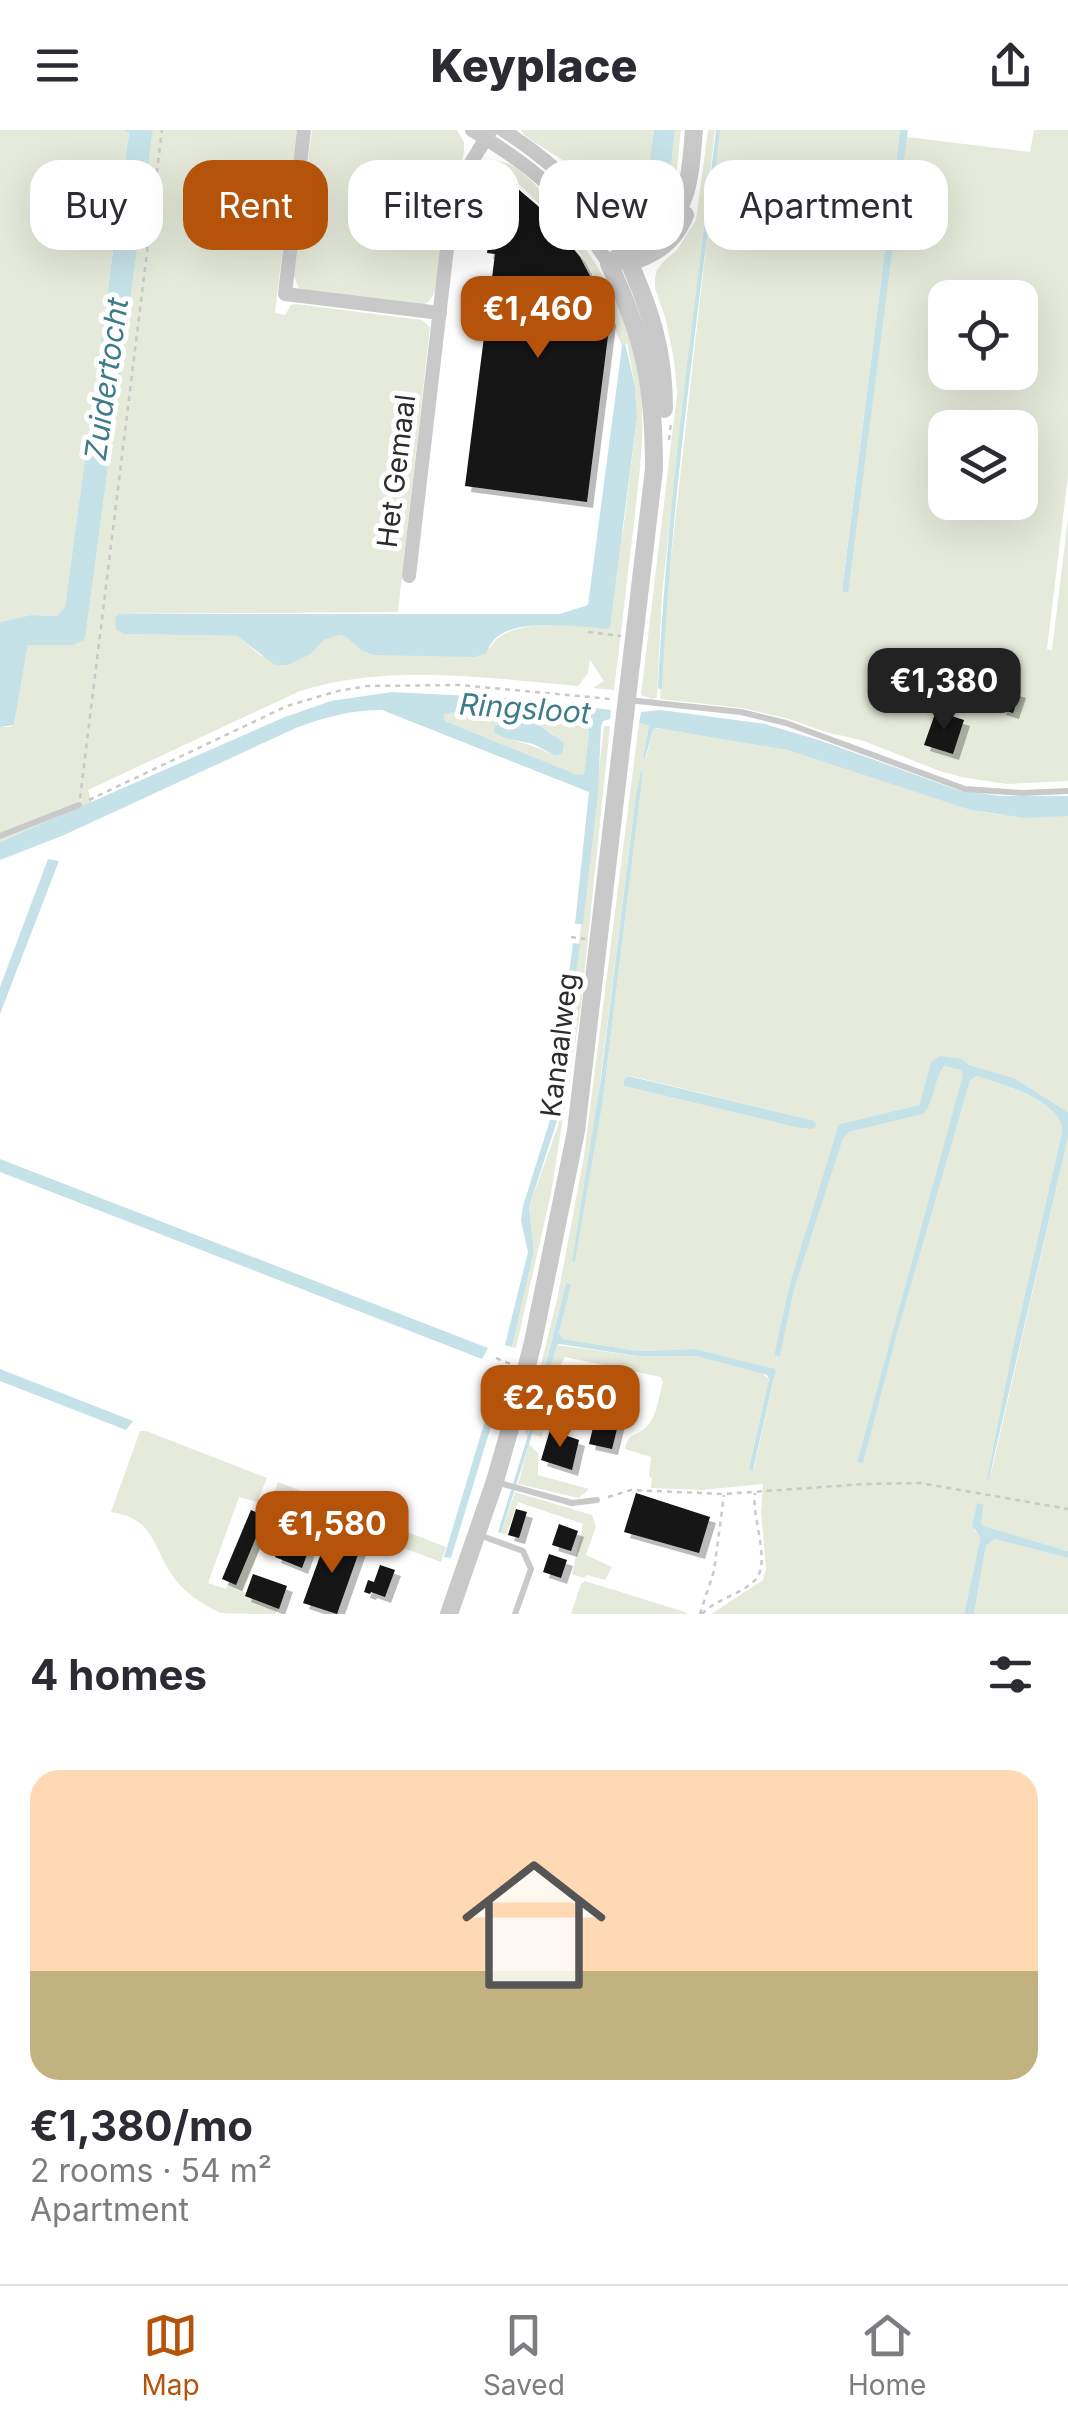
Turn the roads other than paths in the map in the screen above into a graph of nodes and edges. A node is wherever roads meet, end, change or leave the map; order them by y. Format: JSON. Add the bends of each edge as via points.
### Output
{"nodes":[{"id":1,"x":304,"y":130,"type":"edge"},
{"id":2,"x":503,"y":130,"type":"edge"},
{"id":3,"x":694,"y":130,"type":"edge"},
{"id":4,"x":483,"y":133,"type":"edge"},
{"id":5,"x":621,"y":259,"type":"junction"},
{"id":6,"x":440,"y":313,"type":"junction"},
{"id":7,"x":409,"y":576,"type":"dead end"},
{"id":8,"x":621,"y":702,"type":"junction"},
{"id":9,"x":1068,"y":790,"type":"edge"},
{"id":10,"x":79,"y":804,"type":"road end"},
{"id":11,"x":0,"y":836,"type":"edge"},
{"id":12,"x":502,"y":1483,"type":"junction"},
{"id":13,"x":597,"y":1500,"type":"road end"},
{"id":14,"x":477,"y":1534,"type":"junction"},
{"id":15,"x":449,"y":1614,"type":"edge"},
{"id":16,"x":515,"y":1614,"type":"edge"}],
"edges":[{"from":1,"to":6,"type":"street","via":[[285,294]]},
{"from":2,"to":5,"type":"street","via":[[573,184],[604,220]]},
{"from":3,"to":5,"type":"street","via":[[679,208]]},
{"from":4,"to":5,"type":"street","via":[[544,181]]},
{"from":4,"to":6,"type":"street","name":"Het Gemaal","via":[[454,197]]},
{"from":5,"to":8,"type":"street","name":"Kanaalweg","via":[[654,416],[635,638]]},
{"from":6,"to":7,"type":"street","name":"Het Gemaal"},
{"from":8,"to":9,"type":"lane","via":[[741,712],[786,723],[965,789]]},
{"from":8,"to":12,"type":"street","name":"Kanaalweg","via":[[625,726],[576,1131]]},
{"from":10,"to":11,"type":"lane"},
{"from":12,"to":13,"type":"lane","via":[[572,1503]]},
{"from":12,"to":14,"type":"street","name":"Kanaalweg"},
{"from":14,"to":15,"type":"street","name":"Kanaalweg"},
{"from":14,"to":16,"type":"lane","via":[[523,1551],[531,1570]]}]}
